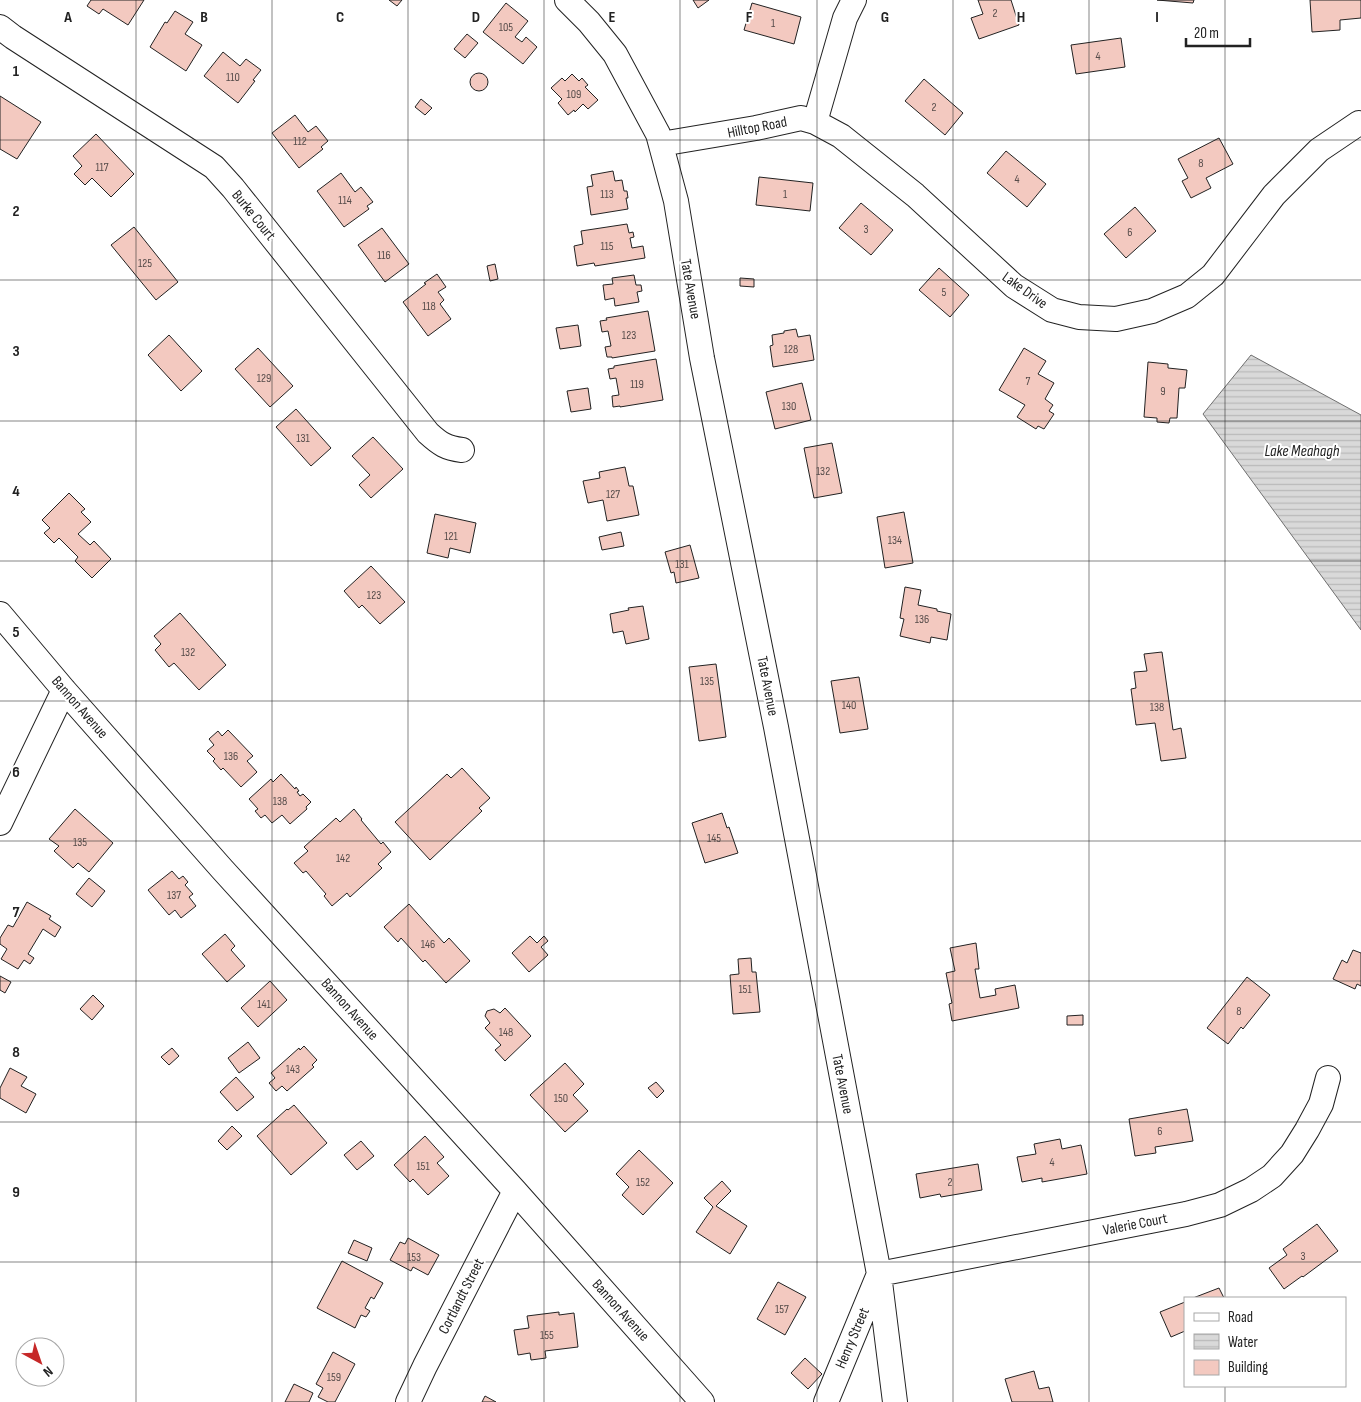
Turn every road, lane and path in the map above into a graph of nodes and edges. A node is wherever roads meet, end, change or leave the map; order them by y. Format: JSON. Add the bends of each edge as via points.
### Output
{"nodes":[{"id":1,"x":566,"y":0,"type":"edge"},
{"id":2,"x":854,"y":0,"type":"edge"},
{"id":3,"x":0,"y":27,"type":"edge"},
{"id":4,"x":815,"y":122,"type":"junction"},
{"id":5,"x":1359,"y":123,"type":"dead end"},
{"id":6,"x":661,"y":144,"type":"junction"},
{"id":7,"x":462,"y":450,"type":"dead end"},
{"id":8,"x":0,"y":614,"type":"edge"},
{"id":9,"x":64,"y":690,"type":"junction"},
{"id":10,"x":0,"y":823,"type":"edge"},
{"id":11,"x":1328,"y":1078,"type":"dead end"},
{"id":12,"x":515,"y":1192,"type":"junction"},
{"id":13,"x":879,"y":1274,"type":"junction"},
{"id":14,"x":408,"y":1402,"type":"edge"},
{"id":15,"x":702,"y":1402,"type":"edge"},
{"id":16,"x":826,"y":1402,"type":"edge"},
{"id":17,"x":895,"y":1402,"type":"edge"}],
"edges":[{"from":1,"to":6,"type":"street","name":"Tate Avenue","via":[[590,22],[616,54]]},
{"from":2,"to":4,"type":"street","via":[[845,18]]},
{"from":3,"to":7,"type":"street","name":"Burke Court","via":[[214,167],[428,433],[440,444]]},
{"from":4,"to":5,"type":"street","name":"Lake Drive","via":[[841,136],[915,195],[1014,286],[1052,310],[1079,317],[1116,319],[1152,311],[1187,296],[1213,275],[1274,195],[1319,150]]},
{"from":4,"to":6,"type":"street","name":"Hilltop Road","via":[[801,118]]},
{"from":6,"to":13,"type":"street","name":"Tate Avenue","via":[[676,201],[702,358],[778,736]]},
{"from":8,"to":9,"type":"street","name":"Bannon Avenue"},
{"from":9,"to":10,"type":"street"},
{"from":9,"to":12,"type":"street","name":"Bannon Avenue"},
{"from":11,"to":13,"type":"street","name":"Valerie Court","via":[[1321,1104],[1292,1154],[1272,1176],[1220,1205]]},
{"from":12,"to":14,"type":"street","name":"Cortlandt Street"},
{"from":12,"to":15,"type":"street","name":"Bannon Avenue"},
{"from":13,"to":16,"type":"street","name":"Henry Street"},
{"from":13,"to":17,"type":"street","name":"Tate Avenue"}]}
